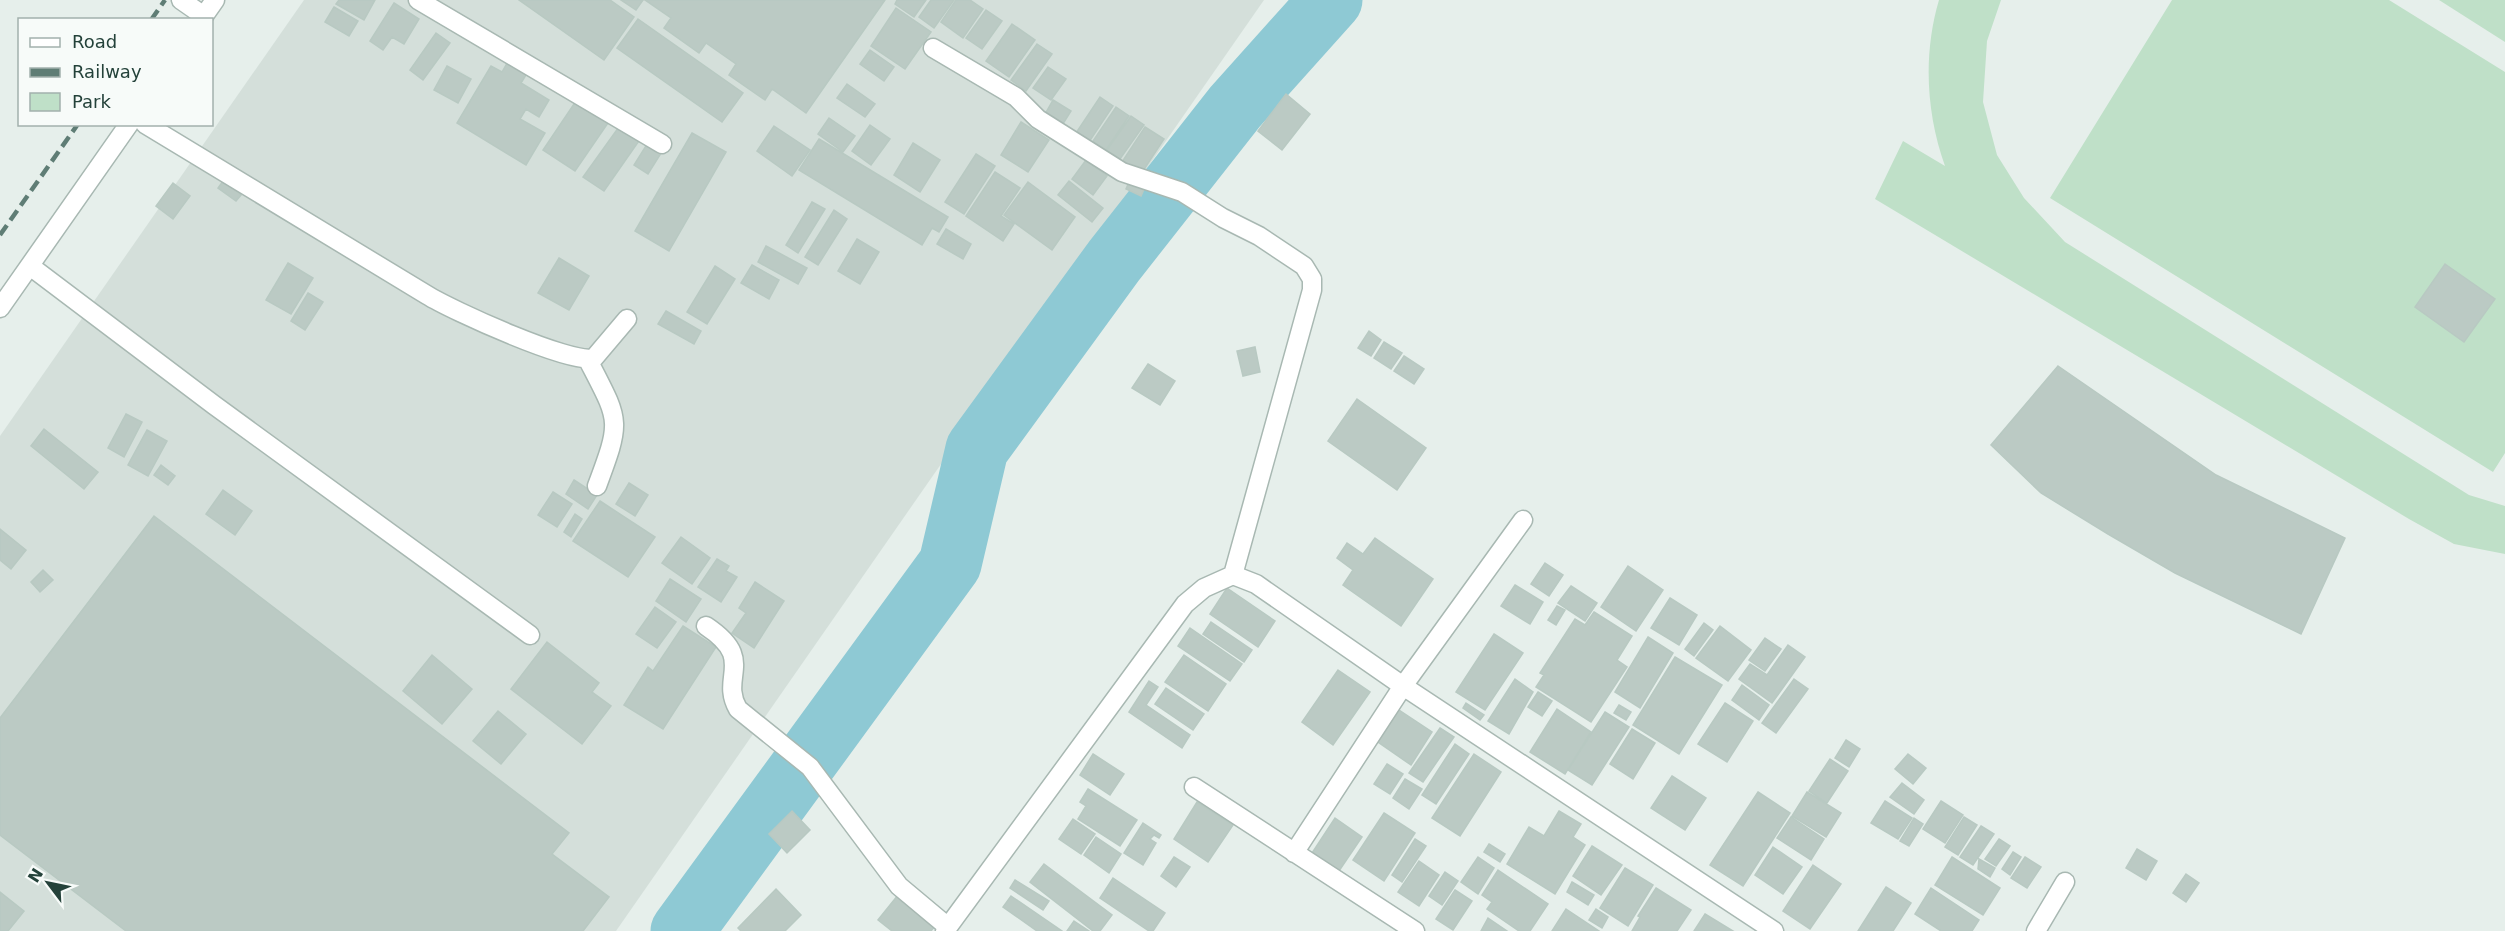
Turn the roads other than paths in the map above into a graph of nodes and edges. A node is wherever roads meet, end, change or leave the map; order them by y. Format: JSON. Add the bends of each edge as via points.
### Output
{"nodes":[{"id":1,"x":182,"y":0,"type":"edge"},
{"id":2,"x":215,"y":0,"type":"edge"},
{"id":3,"x":417,"y":0,"type":"edge"},
{"id":4,"x":203,"y":18,"type":"edge"},
{"id":5,"x":933,"y":48,"type":"dead end"},
{"id":6,"x":128,"y":126,"type":"edge"},
{"id":7,"x":148,"y":126,"type":"edge"},
{"id":8,"x":662,"y":144,"type":"dead end"},
{"id":9,"x":30,"y":266,"type":"junction"},
{"id":10,"x":0,"y":308,"type":"edge"},
{"id":11,"x":627,"y":319,"type":"dead end"},
{"id":12,"x":588,"y":360,"type":"junction"},
{"id":13,"x":597,"y":486,"type":"dead end"},
{"id":14,"x":1523,"y":520,"type":"dead end"},
{"id":15,"x":1233,"y":575,"type":"junction"},
{"id":16,"x":706,"y":626,"type":"dead end"},
{"id":17,"x":530,"y":635,"type":"dead end"},
{"id":18,"x":1403,"y":686,"type":"junction"},
{"id":19,"x":1194,"y":787,"type":"dead end"},
{"id":20,"x":1294,"y":853,"type":"junction"},
{"id":21,"x":2065,"y":882,"type":"dead end"},
{"id":22,"x":946,"y":929,"type":"edge"},
{"id":23,"x":1415,"y":931,"type":"edge"},
{"id":24,"x":1774,"y":931,"type":"edge"},
{"id":25,"x":2036,"y":931,"type":"edge"}],
"edges":[{"from":1,"to":4,"type":"street"},
{"from":2,"to":4,"type":"street"},
{"from":3,"to":8,"type":"street"},
{"from":5,"to":15,"type":"street","via":[[1016,97],[1038,119],[1122,172],[1182,192],[1259,236],[1304,266],[1312,279]]},
{"from":6,"to":9,"type":"street"},
{"from":7,"to":12,"type":"street","via":[[443,305]]},
{"from":9,"to":10,"type":"street"},
{"from":9,"to":17,"type":"street"},
{"from":11,"to":12,"type":"street","via":[[601,351]]},
{"from":12,"to":13,"type":"street","via":[[616,422],[614,441]]},
{"from":14,"to":18,"type":"street"},
{"from":15,"to":18,"type":"street","via":[[1256,584]]},
{"from":15,"to":22,"type":"street","via":[[1204,588],[1185,604]]},
{"from":16,"to":22,"type":"street","via":[[730,645],[735,663],[732,699],[738,709],[810,767],[899,886]]},
{"from":18,"to":20,"type":"street"},
{"from":18,"to":24,"type":"street"},
{"from":19,"to":20,"type":"street"},
{"from":20,"to":23,"type":"street"},
{"from":21,"to":25,"type":"street"}]}
